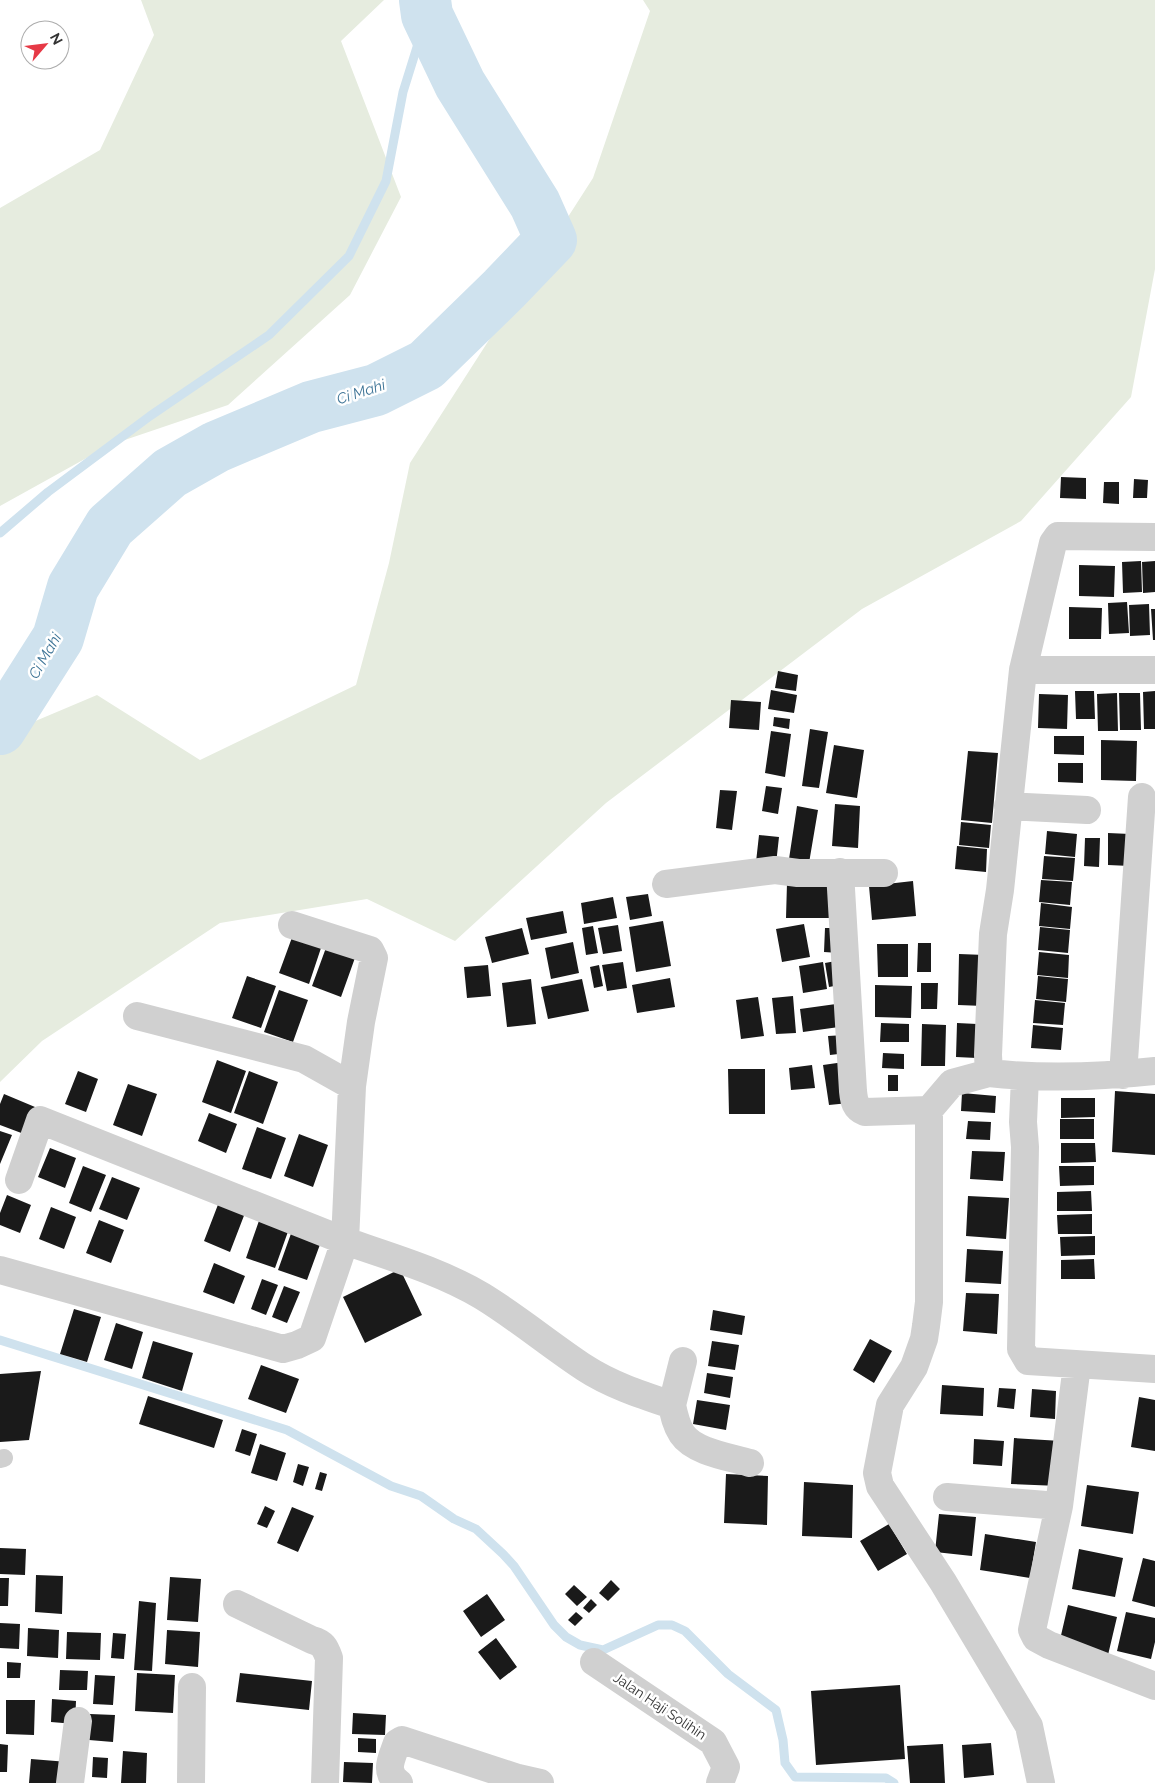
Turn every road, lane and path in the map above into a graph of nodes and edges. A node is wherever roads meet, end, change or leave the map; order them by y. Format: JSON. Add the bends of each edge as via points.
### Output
{"nodes":[{"id":1,"x":1155,"y":537,"type":"edge"},
{"id":2,"x":1023,"y":670,"type":"junction"},
{"id":3,"x":1155,"y":670,"type":"edge"},
{"id":4,"x":1142,"y":797,"type":"dead end"},
{"id":5,"x":1008,"y":806,"type":"junction"},
{"id":6,"x":1087,"y":810,"type":"dead end"},
{"id":7,"x":840,"y":872,"type":"junction"},
{"id":8,"x":884,"y":873,"type":"dead end"},
{"id":9,"x":666,"y":884,"type":"dead end"},
{"id":10,"x":292,"y":925,"type":"dead end"},
{"id":11,"x":137,"y":1016,"type":"dead end"},
{"id":12,"x":1155,"y":1071,"type":"edge"},
{"id":13,"x":989,"y":1073,"type":"junction"},
{"id":14,"x":1123,"y":1075,"type":"junction"},
{"id":15,"x":1025,"y":1077,"type":"junction"},
{"id":16,"x":352,"y":1086,"type":"junction"},
{"id":17,"x":929,"y":1110,"type":"junction"},
{"id":18,"x":19,"y":1180,"type":"dead end"},
{"id":19,"x":345,"y":1241,"type":"junction"},
{"id":20,"x":0,"y":1270,"type":"edge"},
{"id":21,"x":683,"y":1361,"type":"dead end"},
{"id":22,"x":1077,"y":1365,"type":"junction"},
{"id":23,"x":1155,"y":1369,"type":"edge"},
{"id":24,"x":672,"y":1405,"type":"junction"},
{"id":25,"x":750,"y":1463,"type":"dead end"},
{"id":26,"x":946,"y":1497,"type":"dead end"},
{"id":27,"x":1059,"y":1506,"type":"junction"},
{"id":28,"x":237,"y":1604,"type":"dead end"},
{"id":29,"x":594,"y":1662,"type":"dead end"},
{"id":30,"x":1155,"y":1686,"type":"edge"},
{"id":31,"x":192,"y":1687,"type":"dead end"},
{"id":32,"x":78,"y":1721,"type":"dead end"},
{"id":33,"x":70,"y":1783,"type":"edge"},
{"id":34,"x":191,"y":1783,"type":"edge"},
{"id":35,"x":325,"y":1783,"type":"edge"},
{"id":36,"x":400,"y":1783,"type":"edge"},
{"id":37,"x":540,"y":1783,"type":"edge"},
{"id":38,"x":720,"y":1783,"type":"edge"},
{"id":39,"x":1041,"y":1783,"type":"edge"}],
"edges":[{"from":1,"to":2,"type":"street","via":[[1058,536],[1055,539]]},
{"from":2,"to":3,"type":"street"},
{"from":2,"to":5,"type":"street"},
{"from":4,"to":14,"type":"street"},
{"from":5,"to":6,"type":"street"},
{"from":5,"to":13,"type":"street","via":[[993,934]]},
{"from":7,"to":8,"type":"street"},
{"from":7,"to":9,"type":"street","via":[[775,870]]},
{"from":7,"to":17,"type":"street","via":[[854,1103],[865,1112]]},
{"from":10,"to":16,"type":"street","via":[[373,953]]},
{"from":11,"to":16,"type":"street","via":[[304,1060]]},
{"from":12,"to":14,"type":"street"},
{"from":13,"to":15,"type":"street"},
{"from":13,"to":17,"type":"street","via":[[952,1083]]},
{"from":14,"to":15,"type":"street"},
{"from":15,"to":22,"type":"street","via":[[1020,1349],[1028,1361]]},
{"from":16,"to":19,"type":"street"},
{"from":17,"to":39,"type":"street","via":[[929,1302],[926,1326],[917,1360],[890,1406],[877,1472],[880,1486],[943,1582],[1029,1726]]},
{"from":18,"to":19,"type":"street","via":[[40,1120]]},
{"from":19,"to":20,"type":"street","via":[[312,1338],[283,1349]]},
{"from":19,"to":24,"type":"street","via":[[430,1271],[481,1296],[586,1368],[634,1392]]},
{"from":21,"to":24,"type":"street"},
{"from":22,"to":23,"type":"street"},
{"from":22,"to":27,"type":"street"},
{"from":24,"to":25,"type":"street","via":[[675,1421],[690,1442],[708,1451]]},
{"from":26,"to":27,"type":"street"},
{"from":27,"to":30,"type":"street","via":[[1032,1630],[1036,1638]]},
{"from":28,"to":35,"type":"street","via":[[326,1647],[329,1658]]},
{"from":29,"to":38,"type":"street","name":"Jalan Haji Solihin","via":[[713,1742],[726,1767]]},
{"from":31,"to":34,"type":"street"},
{"from":32,"to":33,"type":"street"},
{"from":36,"to":37,"type":"street","via":[[391,1776],[389,1767],[397,1743],[402,1740]]}]}
